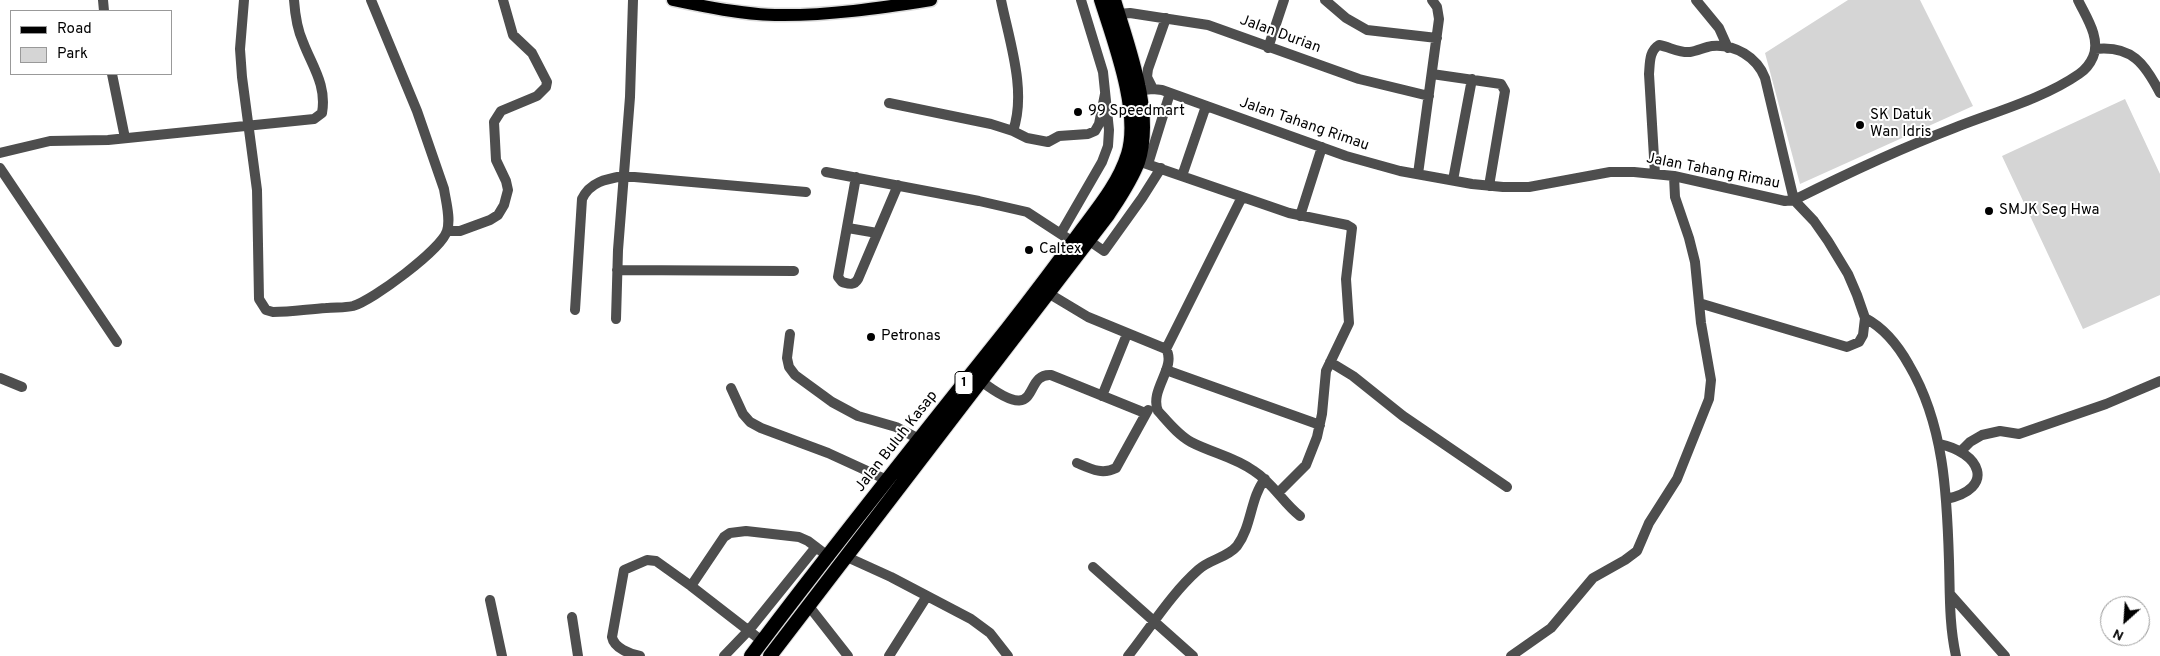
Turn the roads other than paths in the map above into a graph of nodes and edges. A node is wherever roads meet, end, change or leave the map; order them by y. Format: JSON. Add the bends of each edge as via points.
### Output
{"nodes":[{"id":1,"x":244,"y":0,"type":"edge"},
{"id":2,"x":294,"y":0,"type":"edge"},
{"id":3,"x":371,"y":0,"type":"edge"},
{"id":4,"x":503,"y":0,"type":"edge"},
{"id":5,"x":634,"y":0,"type":"edge"},
{"id":6,"x":673,"y":0,"type":"edge"},
{"id":7,"x":931,"y":0,"type":"edge"},
{"id":8,"x":1001,"y":0,"type":"edge"},
{"id":9,"x":1081,"y":0,"type":"edge"},
{"id":10,"x":1101,"y":0,"type":"edge"},
{"id":11,"x":1284,"y":0,"type":"edge"},
{"id":12,"x":1325,"y":0,"type":"edge"},
{"id":13,"x":1432,"y":0,"type":"edge"},
{"id":14,"x":1696,"y":0,"type":"edge"},
{"id":15,"x":2078,"y":0,"type":"edge"},
{"id":16,"x":1116,"y":7,"type":"edge"},
{"id":17,"x":1166,"y":18,"type":"junction"},
{"id":18,"x":1437,"y":38,"type":"junction"},
{"id":19,"x":1268,"y":48,"type":"junction"},
{"id":20,"x":1728,"y":48,"type":"junction"},
{"id":21,"x":2096,"y":49,"type":"junction"},
{"id":22,"x":1432,"y":74,"type":"junction"},
{"id":23,"x":112,"y":75,"type":"edge"},
{"id":24,"x":1472,"y":79,"type":"junction"},
{"id":25,"x":1140,"y":90,"type":"junction"},
{"id":26,"x":1170,"y":93,"type":"junction"},
{"id":27,"x":1105,"y":94,"type":"junction"},
{"id":28,"x":2160,"y":94,"type":"edge"},
{"id":29,"x":1429,"y":96,"type":"junction"},
{"id":30,"x":889,"y":103,"type":"dead end"},
{"id":31,"x":1206,"y":106,"type":"junction"},
{"id":32,"x":248,"y":126,"type":"junction"},
{"id":33,"x":1013,"y":131,"type":"junction"},
{"id":34,"x":125,"y":138,"type":"junction"},
{"id":35,"x":1322,"y":148,"type":"junction"},
{"id":36,"x":0,"y":153,"type":"edge"},
{"id":37,"x":1143,"y":162,"type":"junction"},
{"id":38,"x":0,"y":168,"type":"edge"},
{"id":39,"x":1161,"y":168,"type":"junction"},
{"id":40,"x":826,"y":172,"type":"dead end"},
{"id":41,"x":1418,"y":174,"type":"junction"},
{"id":42,"x":1655,"y":174,"type":"junction"},
{"id":43,"x":623,"y":176,"type":"junction"},
{"id":44,"x":1182,"y":176,"type":"junction"},
{"id":45,"x":1674,"y":176,"type":"junction"},
{"id":46,"x":856,"y":177,"type":"junction"},
{"id":47,"x":1453,"y":180,"type":"junction"},
{"id":48,"x":898,"y":185,"type":"junction"},
{"id":49,"x":1489,"y":186,"type":"junction"},
{"id":50,"x":806,"y":192,"type":"dead end"},
{"id":51,"x":1242,"y":197,"type":"junction"},
{"id":52,"x":1794,"y":200,"type":"junction"},
{"id":53,"x":1300,"y":216,"type":"junction"},
{"id":54,"x":848,"y":228,"type":"junction"},
{"id":55,"x":447,"y":231,"type":"junction"},
{"id":56,"x":877,"y":233,"type":"junction"},
{"id":57,"x":1061,"y":233,"type":"junction"},
{"id":58,"x":1088,"y":240,"type":"junction"},
{"id":59,"x":1073,"y":242,"type":"junction"},
{"id":60,"x":618,"y":270,"type":"junction"},
{"id":61,"x":794,"y":271,"type":"dead end"},
{"id":62,"x":1048,"y":293,"type":"junction"},
{"id":63,"x":1699,"y":303,"type":"junction"},
{"id":64,"x":575,"y":310,"type":"dead end"},
{"id":65,"x":1865,"y":318,"type":"junction"},
{"id":66,"x":616,"y":319,"type":"dead end"},
{"id":67,"x":790,"y":334,"type":"dead end"},
{"id":68,"x":1127,"y":334,"type":"junction"},
{"id":69,"x":117,"y":342,"type":"dead end"},
{"id":70,"x":1166,"y":349,"type":"junction"},
{"id":71,"x":1330,"y":362,"type":"junction"},
{"id":72,"x":1166,"y":370,"type":"junction"},
{"id":73,"x":0,"y":378,"type":"edge"},
{"id":74,"x":981,"y":380,"type":"junction"},
{"id":75,"x":2160,"y":381,"type":"edge"},
{"id":76,"x":22,"y":387,"type":"dead end"},
{"id":77,"x":731,"y":388,"type":"dead end"},
{"id":78,"x":1102,"y":396,"type":"junction"},
{"id":79,"x":1156,"y":406,"type":"junction"},
{"id":80,"x":1145,"y":414,"type":"junction"},
{"id":81,"x":1320,"y":426,"type":"junction"},
{"id":82,"x":919,"y":439,"type":"junction"},
{"id":83,"x":1939,"y":444,"type":"junction"},
{"id":84,"x":1961,"y":451,"type":"junction"},
{"id":85,"x":1077,"y":463,"type":"dead end"},
{"id":86,"x":1265,"y":479,"type":"junction"},
{"id":87,"x":888,"y":480,"type":"junction"},
{"id":88,"x":1507,"y":487,"type":"dead end"},
{"id":89,"x":1279,"y":492,"type":"junction"},
{"id":90,"x":1946,"y":500,"type":"junction"},
{"id":91,"x":1300,"y":516,"type":"dead end"},
{"id":92,"x":816,"y":546,"type":"junction"},
{"id":93,"x":829,"y":557,"type":"junction"},
{"id":94,"x":847,"y":557,"type":"junction"},
{"id":95,"x":1093,"y":567,"type":"dead end"},
{"id":96,"x":691,"y":586,"type":"junction"},
{"id":97,"x":1950,"y":594,"type":"junction"},
{"id":98,"x":927,"y":596,"type":"junction"},
{"id":99,"x":490,"y":600,"type":"dead end"},
{"id":100,"x":808,"y":606,"type":"junction"},
{"id":101,"x":572,"y":617,"type":"dead end"},
{"id":102,"x":1154,"y":622,"type":"junction"},
{"id":103,"x":776,"y":624,"type":"junction"},
{"id":104,"x":749,"y":630,"type":"junction"},
{"id":105,"x":788,"y":632,"type":"junction"},
{"id":106,"x":766,"y":652,"type":"edge"},
{"id":107,"x":502,"y":656,"type":"edge"},
{"id":108,"x":578,"y":656,"type":"edge"},
{"id":109,"x":640,"y":656,"type":"edge"},
{"id":110,"x":724,"y":656,"type":"edge"},
{"id":111,"x":848,"y":656,"type":"edge"},
{"id":112,"x":889,"y":656,"type":"edge"},
{"id":113,"x":1008,"y":656,"type":"edge"},
{"id":114,"x":1128,"y":656,"type":"edge"},
{"id":115,"x":1193,"y":656,"type":"edge"},
{"id":116,"x":1511,"y":656,"type":"edge"},
{"id":117,"x":1956,"y":656,"type":"edge"},
{"id":118,"x":2005,"y":656,"type":"edge"}],
"edges":[{"from":1,"to":32,"type":"street","via":[[240,49]]},
{"from":2,"to":32,"type":"street","via":[[302,40],[319,76],[322,113],[314,119]]},
{"from":3,"to":55,"type":"street","via":[[417,111],[444,189]]},
{"from":4,"to":55,"type":"street","via":[[513,35],[532,53],[546,87],[537,96],[501,111],[494,122],[496,160],[508,190],[498,215],[460,231]]},
{"from":5,"to":43,"type":"street"},
{"from":6,"to":7,"type":"main road","via":[[774,15],[859,11]]},
{"from":8,"to":33,"type":"street","via":[[1019,94],[1019,112]]},
{"from":9,"to":27,"type":"street","via":[[1103,72]]},
{"from":10,"to":25,"type":"highway","name":"Jalan Buluh Kasap","number":"1"},
{"from":11,"to":19,"type":"street"},
{"from":12,"to":18,"type":"street","via":[[1346,18],[1368,30]]},
{"from":13,"to":18,"type":"street","via":[[1439,20]]},
{"from":14,"to":20,"type":"street","via":[[1719,28]]},
{"from":15,"to":21,"type":"street","via":[[2094,36]]},
{"from":16,"to":17,"type":"street","name":"Jalan Durian"},
{"from":16,"to":25,"type":"highway","name":"Jalan Buluh Kasap","number":"1"},
{"from":17,"to":19,"type":"street","name":"Jalan Durian","via":[[1208,25]]},
{"from":17,"to":25,"type":"street"},
{"from":18,"to":22,"type":"street"},
{"from":19,"to":29,"type":"street","name":"Jalan Durian","via":[[1359,79]]},
{"from":20,"to":42,"type":"street","via":[[1710,46],[1690,52],[1660,45],[1653,51],[1650,58],[1650,95]]},
{"from":20,"to":52,"type":"street","via":[[1750,56],[1761,66]]},
{"from":21,"to":28,"type":"street","via":[[2132,55],[2143,63]]},
{"from":21,"to":52,"type":"street","name":"Jalan Tahang Rimau","via":[[2083,71],[2061,84],[1864,166]]},
{"from":22,"to":24,"type":"street"},
{"from":22,"to":29,"type":"street"},
{"from":23,"to":34,"type":"street"},
{"from":24,"to":47,"type":"street"},
{"from":24,"to":49,"type":"street","via":[[1501,84],[1504,91]]},
{"from":25,"to":26,"type":"street","name":"Jalan Tahang Rimau"},
{"from":25,"to":37,"type":"highway","name":"Jalan Buluh Kasap","number":"1"},
{"from":25,"to":59,"type":"highway","name":"Jalan Buluh Kasap","number":"1","via":[[1128,153],[1108,194]]},
{"from":26,"to":31,"type":"street","name":"Jalan Tahang Rimau"},
{"from":26,"to":37,"type":"street"},
{"from":27,"to":33,"type":"street","via":[[1099,124],[1092,133],[1063,135],[1048,142]]},
{"from":27,"to":57,"type":"street","via":[[1108,146],[1100,168]]},
{"from":29,"to":41,"type":"street"},
{"from":30,"to":33,"type":"street"},
{"from":31,"to":35,"type":"street","name":"Jalan Tahang Rimau"},
{"from":31,"to":44,"type":"street"},
{"from":32,"to":34,"type":"street"},
{"from":32,"to":55,"type":"street","via":[[257,190],[259,300],[266,310],[286,312],[343,307],[366,301],[414,266],[443,239]]},
{"from":34,"to":36,"type":"street","via":[[50,141]]},
{"from":35,"to":41,"type":"street","name":"Jalan Tahang Rimau"},
{"from":35,"to":53,"type":"street"},
{"from":37,"to":39,"type":"street"},
{"from":37,"to":58,"type":"highway","name":"Jalan Buluh Kasap","number":"1"},
{"from":38,"to":69,"type":"street"},
{"from":39,"to":44,"type":"street"},
{"from":39,"to":58,"type":"street","via":[[1104,251]]},
{"from":40,"to":46,"type":"street"},
{"from":41,"to":47,"type":"street","name":"Jalan Tahang Rimau"},
{"from":42,"to":45,"type":"street","name":"Jalan Tahang Rimau"},
{"from":42,"to":49,"type":"street","name":"Jalan Tahang Rimau","via":[[1610,172],[1539,186]]},
{"from":43,"to":50,"type":"street"},
{"from":43,"to":60,"type":"street"},
{"from":43,"to":64,"type":"street","via":[[594,185],[582,199]]},
{"from":44,"to":51,"type":"street"},
{"from":45,"to":52,"type":"street","name":"Jalan Tahang Rimau","via":[[1777,200]]},
{"from":45,"to":63,"type":"street","via":[[1675,197],[1690,238]]},
{"from":46,"to":48,"type":"street"},
{"from":46,"to":54,"type":"street"},
{"from":47,"to":49,"type":"street","name":"Jalan Tahang Rimau"},
{"from":48,"to":56,"type":"street"},
{"from":48,"to":57,"type":"street","via":[[1027,212]]},
{"from":51,"to":53,"type":"street"},
{"from":51,"to":70,"type":"street"},
{"from":52,"to":65,"type":"street","via":[[1814,221],[1848,274]]},
{"from":53,"to":71,"type":"street","via":[[1347,225],[1353,230],[1346,279],[1349,323]]},
{"from":54,"to":56,"type":"street"},
{"from":54,"to":56,"type":"street","via":[[838,277],[842,282],[851,284],[856,283]]},
{"from":57,"to":59,"type":"street"},
{"from":58,"to":62,"type":"highway","name":"Jalan Buluh Kasap","number":"1"},
{"from":59,"to":82,"type":"highway","name":"Jalan Buluh Kasap","number":"1"},
{"from":60,"to":61,"type":"street"},
{"from":60,"to":66,"type":"street"},
{"from":62,"to":68,"type":"street","via":[[1088,317]]},
{"from":62,"to":74,"type":"highway","name":"Jalan Buluh Kasap","number":"1"},
{"from":63,"to":65,"type":"street","via":[[1847,347],[1859,342]]},
{"from":63,"to":116,"type":"street","via":[[1710,390],[1677,480],[1648,523],[1637,551],[1593,578],[1551,628]]},
{"from":65,"to":83,"type":"street","via":[[1873,322],[1902,353],[1922,388]]},
{"from":67,"to":82,"type":"street","via":[[787,358],[794,375],[858,416],[896,427]]},
{"from":68,"to":70,"type":"street"},
{"from":68,"to":78,"type":"street"},
{"from":70,"to":72,"type":"street","via":[[1169,356]]},
{"from":71,"to":81,"type":"street","via":[[1324,382]]},
{"from":71,"to":88,"type":"street","via":[[1353,376],[1402,416]]},
{"from":72,"to":79,"type":"street"},
{"from":72,"to":81,"type":"street"},
{"from":73,"to":76,"type":"street"},
{"from":74,"to":78,"type":"street","via":[[1006,398],[1016,401],[1026,399],[1045,374]]},
{"from":74,"to":94,"type":"highway","name":"Jalan Buluh Kasap","number":"1"},
{"from":75,"to":84,"type":"street","via":[[2106,404],[2019,434],[2000,431],[1982,435]]},
{"from":77,"to":87,"type":"street","via":[[750,422]]},
{"from":78,"to":80,"type":"street"},
{"from":79,"to":80,"type":"street"},
{"from":79,"to":86,"type":"street","via":[[1186,438],[1247,466]]},
{"from":80,"to":85,"type":"street","via":[[1116,468],[1101,472]]},
{"from":81,"to":89,"type":"street","via":[[1306,465]]},
{"from":82,"to":87,"type":"highway","name":"Jalan Buluh Kasap","number":"1"},
{"from":83,"to":84,"type":"street"},
{"from":83,"to":90,"type":"street"},
{"from":84,"to":90,"type":"street","via":[[1976,467],[1976,483],[1965,494]]},
{"from":86,"to":89,"type":"street"},
{"from":86,"to":102,"type":"street","via":[[1236,546],[1197,571]]},
{"from":87,"to":93,"type":"highway","name":"Jalan Buluh Kasap","number":"1"},
{"from":89,"to":91,"type":"street"},
{"from":90,"to":97,"type":"street"},
{"from":92,"to":93,"type":"street"},
{"from":92,"to":96,"type":"street","via":[[799,537],[746,532],[730,534],[724,537]]},
{"from":92,"to":104,"type":"street"},
{"from":93,"to":103,"type":"highway","name":"Jalan Buluh Kasap","number":"1"},
{"from":94,"to":98,"type":"street"},
{"from":94,"to":100,"type":"highway","name":"Jalan Buluh Kasap","number":"1"},
{"from":95,"to":102,"type":"street"},
{"from":96,"to":104,"type":"street"},
{"from":96,"to":109,"type":"street","via":[[652,560],[624,570],[613,641]]},
{"from":97,"to":117,"type":"street","via":[[1951,632]]},
{"from":97,"to":118,"type":"street"},
{"from":98,"to":112,"type":"street"},
{"from":98,"to":113,"type":"street","via":[[984,628]]},
{"from":99,"to":107,"type":"street"},
{"from":100,"to":105,"type":"highway","name":"Jalan Buluh Kasap","number":"1"},
{"from":100,"to":111,"type":"street"},
{"from":101,"to":108,"type":"street"},
{"from":102,"to":114,"type":"street"},
{"from":102,"to":115,"type":"street"},
{"from":103,"to":105,"type":"highway","via":[[778,632]]},
{"from":103,"to":106,"type":"highway","name":"Jalan Buluh Kasap","number":"1"},
{"from":104,"to":106,"type":"street"},
{"from":104,"to":110,"type":"street"},
{"from":105,"to":106,"type":"highway","name":"Jalan Buluh Kasap","number":"1"}]}
